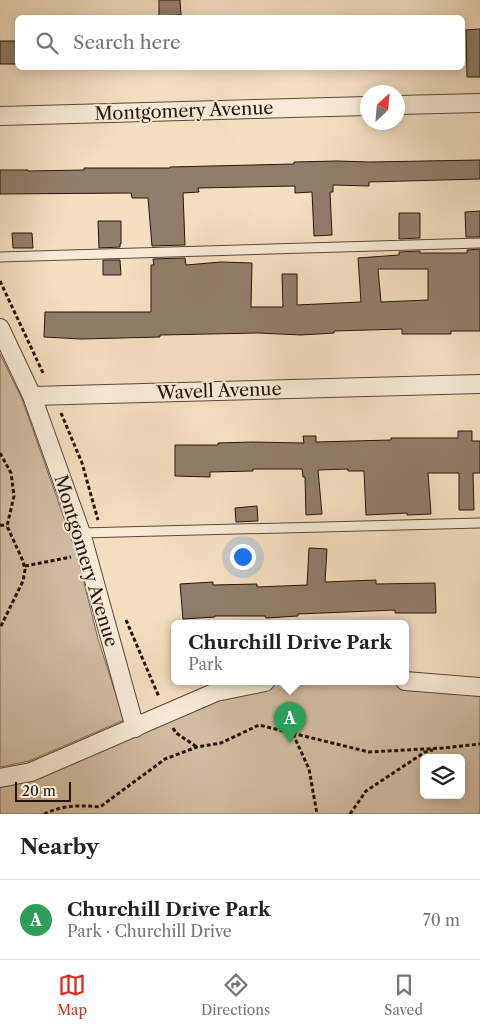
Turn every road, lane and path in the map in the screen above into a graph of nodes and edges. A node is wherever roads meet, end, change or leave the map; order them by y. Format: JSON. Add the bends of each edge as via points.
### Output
{"nodes":[{"id":1,"x":480,"y":103,"type":"edge"},
{"id":2,"x":405,"y":105,"type":"edge"},
{"id":3,"x":360,"y":106,"type":"edge"},
{"id":4,"x":0,"y":116,"type":"edge"},
{"id":5,"x":480,"y":243,"type":"edge"},
{"id":6,"x":0,"y":257,"type":"edge"},
{"id":7,"x":0,"y":328,"type":"edge"},
{"id":8,"x":480,"y":384,"type":"edge"},
{"id":9,"x":32,"y":396,"type":"junction"},
{"id":10,"x":0,"y":453,"type":"edge"},
{"id":11,"x":480,"y":523,"type":"edge"},
{"id":12,"x":0,"y":525,"type":"edge"},
{"id":13,"x":7,"y":526,"type":"junction"},
{"id":14,"x":81,"y":533,"type":"junction"},
{"id":15,"x":86,"y":554,"type":"junction"},
{"id":16,"x":25,"y":566,"type":"junction"},
{"id":17,"x":0,"y":628,"type":"edge"},
{"id":18,"x":409,"y":681,"type":"edge"},
{"id":19,"x":250,"y":685,"type":"edge"},
{"id":20,"x":480,"y":687,"type":"edge"},
{"id":21,"x":136,"y":728,"type":"junction"},
{"id":22,"x":293,"y":734,"type":"junction"},
{"id":23,"x":480,"y":744,"type":"edge"},
{"id":24,"x":443,"y":748,"type":"junction"},
{"id":25,"x":0,"y":778,"type":"edge"},
{"id":26,"x":44,"y":814,"type":"edge"},
{"id":27,"x":317,"y":814,"type":"edge"},
{"id":28,"x":350,"y":814,"type":"edge"}],
"edges":[{"from":1,"to":2,"type":"street"},
{"from":3,"to":4,"type":"street","name":"Montgomery Avenue"},
{"from":5,"to":6,"type":"lane"},
{"from":7,"to":9,"type":"street"},
{"from":8,"to":9,"type":"street","name":"Wavell Avenue"},
{"from":9,"to":14,"type":"street","name":"Montgomery Avenue"},
{"from":10,"to":13,"type":"path","via":[[11,473],[14,496]]},
{"from":11,"to":14,"type":"lane"},
{"from":12,"to":13,"type":"path"},
{"from":13,"to":16,"type":"path"},
{"from":14,"to":15,"type":"street","name":"Montgomery Avenue"},
{"from":15,"to":16,"type":"path"},
{"from":15,"to":21,"type":"street","name":"Montgomery Avenue"},
{"from":16,"to":17,"type":"path","via":[[23,581]]},
{"from":18,"to":20,"type":"street"},
{"from":19,"to":21,"type":"street","via":[[216,692]]},
{"from":21,"to":25,"type":"street","via":[[31,772]]},
{"from":22,"to":24,"type":"path","via":[[369,752]]},
{"from":22,"to":26,"type":"path","via":[[259,725],[221,743],[197,747],[165,759],[100,807],[74,805]]},
{"from":22,"to":27,"type":"path","via":[[308,769]]},
{"from":23,"to":24,"type":"path"},
{"from":24,"to":28,"type":"path","via":[[425,752],[366,791]]}]}
